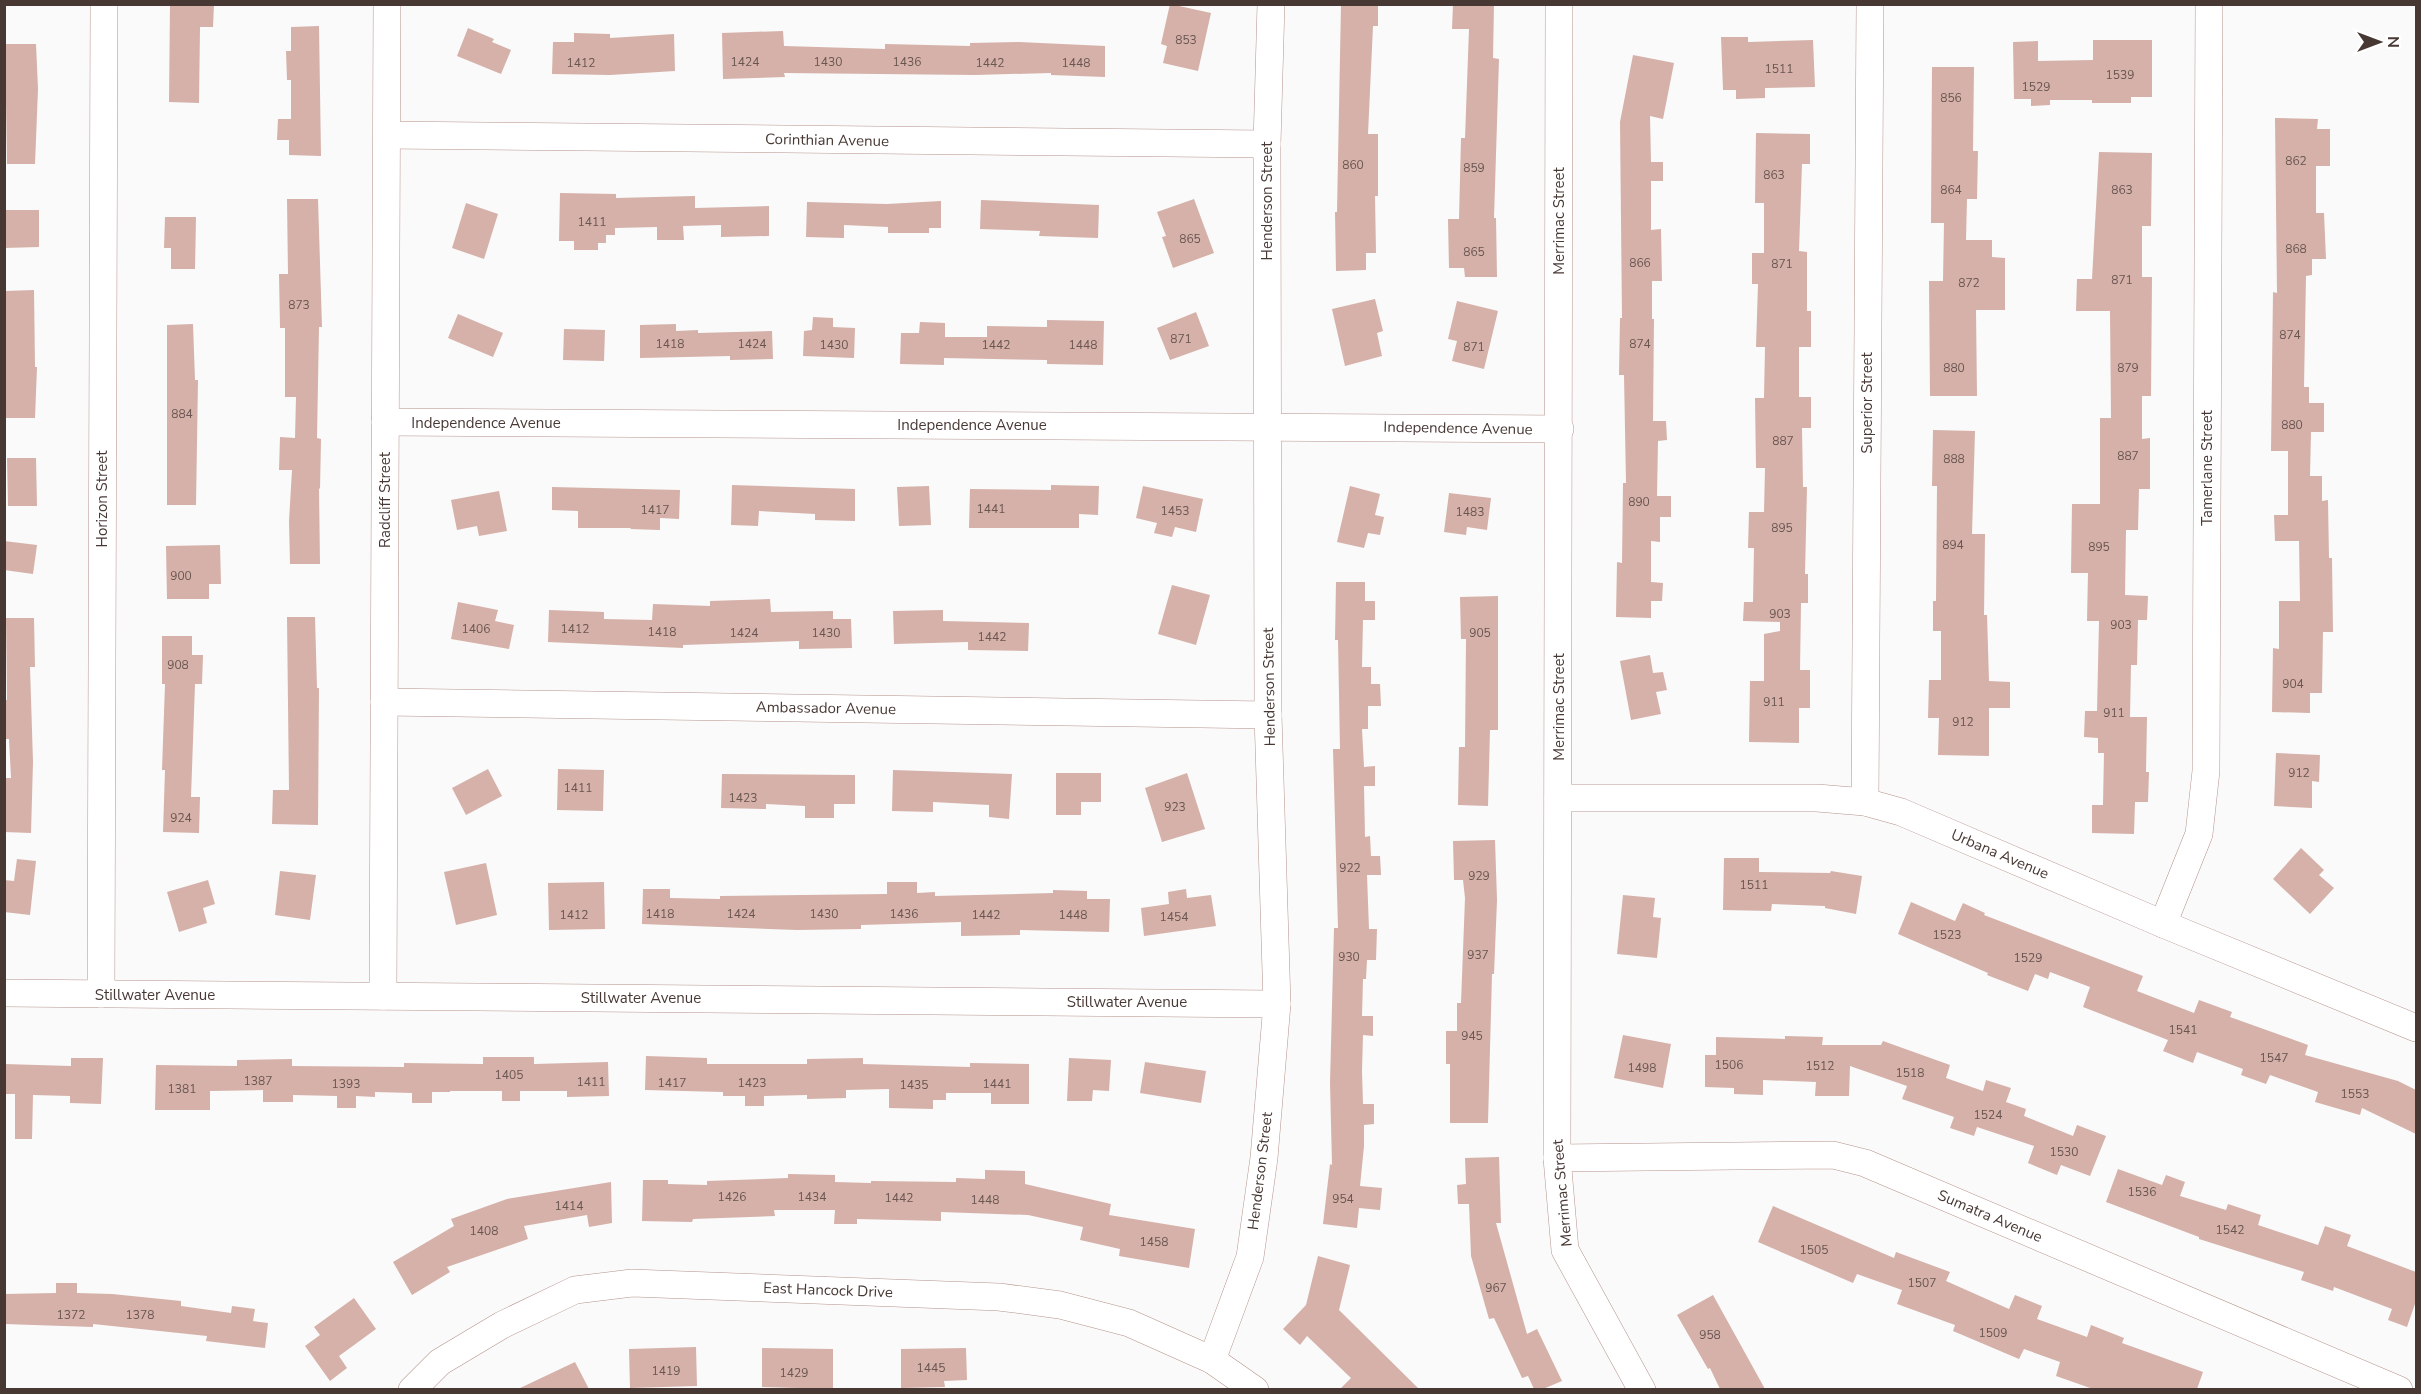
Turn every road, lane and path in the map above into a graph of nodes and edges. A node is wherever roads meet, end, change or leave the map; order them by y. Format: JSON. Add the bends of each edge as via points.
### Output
{"nodes":[{"id":1,"x":104,"y":4,"type":"edge"},
{"id":2,"x":387,"y":4,"type":"edge"},
{"id":3,"x":1271,"y":4,"type":"edge"},
{"id":4,"x":1559,"y":4,"type":"edge"},
{"id":5,"x":1870,"y":4,"type":"edge"},
{"id":6,"x":2209,"y":4,"type":"edge"},
{"id":7,"x":387,"y":135,"type":"junction"},
{"id":8,"x":1267,"y":144,"type":"junction"},
{"id":9,"x":385,"y":422,"type":"junction"},
{"id":10,"x":1268,"y":427,"type":"junction"},
{"id":11,"x":1560,"y":429,"type":"junction"},
{"id":12,"x":384,"y":702,"type":"junction"},
{"id":13,"x":1268,"y":715,"type":"junction"},
{"id":14,"x":1558,"y":798,"type":"junction"},
{"id":15,"x":1865,"y":802,"type":"junction"},
{"id":16,"x":2163,"y":924,"type":"junction"},
{"id":17,"x":4,"y":993,"type":"edge"},
{"id":18,"x":101,"y":994,"type":"junction"},
{"id":19,"x":383,"y":996,"type":"junction"},
{"id":20,"x":1277,"y":1004,"type":"junction"},
{"id":21,"x":2416,"y":1028,"type":"edge"},
{"id":22,"x":1557,"y":1158,"type":"junction"},
{"id":23,"x":1212,"y":1360,"type":"junction"},
{"id":24,"x":412,"y":1389,"type":"edge"},
{"id":25,"x":1255,"y":1389,"type":"edge"},
{"id":26,"x":1642,"y":1389,"type":"edge"},
{"id":27,"x":2399,"y":1389,"type":"edge"}],
"edges":[{"from":1,"to":18,"type":"street","name":"Horizon Street"},
{"from":2,"to":7,"type":"street","name":"Radcliff Street"},
{"from":3,"to":8,"type":"street","name":"Henderson Street"},
{"from":4,"to":11,"type":"street","name":"Merrimac Street"},
{"from":5,"to":15,"type":"street","name":"Superior Street"},
{"from":6,"to":16,"type":"street","name":"Tamerlane Street","via":[[2206,771],[2199,834]]},
{"from":7,"to":8,"type":"street","name":"Corinthian Avenue"},
{"from":7,"to":9,"type":"street","name":"Radcliff Street"},
{"from":8,"to":10,"type":"street","name":"Henderson Street"},
{"from":9,"to":10,"type":"street","name":"Independence Avenue"},
{"from":9,"to":12,"type":"street","name":"Radcliff Street"},
{"from":10,"to":11,"type":"street","name":"Independence Avenue"},
{"from":10,"to":13,"type":"street","name":"Henderson Street"},
{"from":11,"to":14,"type":"street","name":"Merrimac Street"},
{"from":12,"to":13,"type":"street","name":"Ambassador Avenue"},
{"from":12,"to":19,"type":"street","name":"Radcliff Street"},
{"from":13,"to":20,"type":"street","name":"Henderson Street"},
{"from":14,"to":15,"type":"street","name":"Urbana Avenue","via":[[1805,798]]},
{"from":14,"to":22,"type":"street","name":"Merrimac Street"},
{"from":15,"to":16,"type":"street","name":"Urbana Avenue","via":[[1901,812]]},
{"from":16,"to":21,"type":"street","name":"Urbana Avenue"},
{"from":17,"to":18,"type":"street","name":"Stillwater Avenue"},
{"from":18,"to":19,"type":"street","name":"Stillwater Avenue"},
{"from":19,"to":20,"type":"street","name":"Stillwater Avenue"},
{"from":20,"to":23,"type":"street","name":"Henderson Street","via":[[1264,1158],[1250,1257]]},
{"from":22,"to":26,"type":"street","name":"Merrimac Street","via":[[1565,1250]]},
{"from":22,"to":27,"type":"street","name":"Sumatra Avenue","via":[[1833,1155],[1865,1162]]},
{"from":23,"to":24,"type":"street","name":"East Hancock Drive","via":[[1129,1323],[1060,1305],[999,1297],[632,1283],[575,1290],[502,1324],[440,1362]]},
{"from":23,"to":25,"type":"street","name":"East Hancock Drive"}]}
